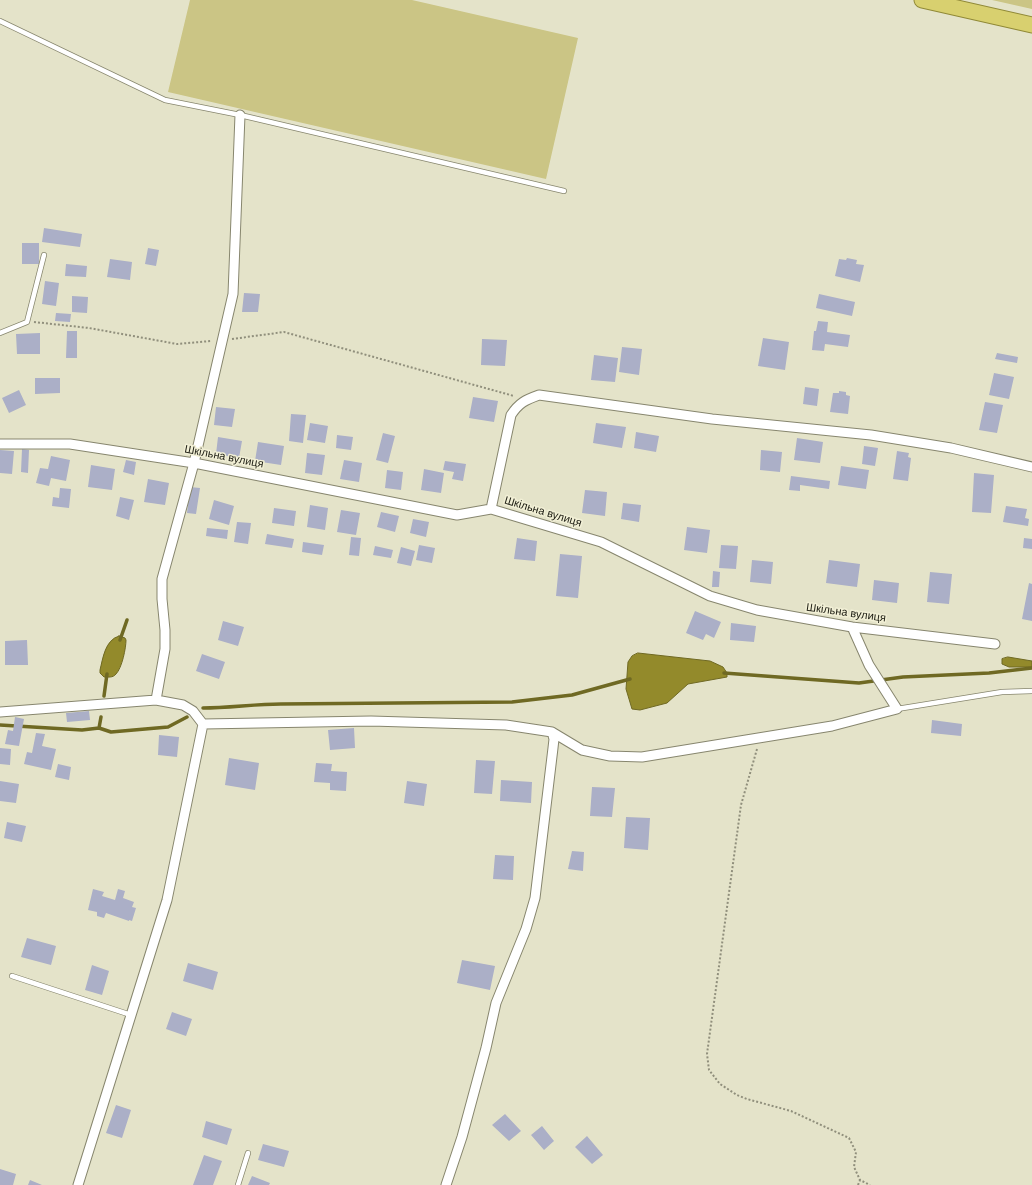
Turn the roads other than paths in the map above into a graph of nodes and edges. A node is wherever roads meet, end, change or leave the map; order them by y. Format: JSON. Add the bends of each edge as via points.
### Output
{"nodes":[{"id":1,"x":922,"y":0,"type":"edge"},
{"id":2,"x":0,"y":21,"type":"edge"},
{"id":3,"x":1032,"y":25,"type":"edge"},
{"id":4,"x":240,"y":116,"type":"junction"},
{"id":5,"x":564,"y":191,"type":"dead end"},
{"id":6,"x":44,"y":255,"type":"dead end"},
{"id":7,"x":0,"y":333,"type":"edge"},
{"id":8,"x":0,"y":444,"type":"edge"},
{"id":9,"x":194,"y":463,"type":"junction"},
{"id":10,"x":1032,"y":467,"type":"edge"},
{"id":11,"x":492,"y":509,"type":"junction"},
{"id":12,"x":852,"y":627,"type":"junction"},
{"id":13,"x":995,"y":644,"type":"dead end"},
{"id":14,"x":1032,"y":691,"type":"edge"},
{"id":15,"x":156,"y":700,"type":"junction"},
{"id":16,"x":897,"y":709,"type":"junction"},
{"id":17,"x":0,"y":712,"type":"edge"},
{"id":18,"x":203,"y":724,"type":"junction"},
{"id":19,"x":552,"y":732,"type":"junction"},
{"id":20,"x":12,"y":976,"type":"dead end"},
{"id":21,"x":131,"y":1015,"type":"junction"},
{"id":22,"x":248,"y":1153,"type":"dead end"},
{"id":23,"x":78,"y":1185,"type":"edge"},
{"id":24,"x":238,"y":1185,"type":"edge"},
{"id":25,"x":446,"y":1185,"type":"edge"}],
"edges":[{"from":1,"to":3,"type":"highway"},
{"from":2,"to":4,"type":"lane","via":[[165,100]]},
{"from":4,"to":5,"type":"lane"},
{"from":4,"to":9,"type":"street","via":[[233,294]]},
{"from":6,"to":7,"type":"lane","via":[[27,322]]},
{"from":8,"to":9,"type":"street","name":"Шкільна вулиця","via":[[70,444]]},
{"from":9,"to":11,"type":"street","name":"Шкільна вулиця","via":[[457,515]]},
{"from":9,"to":15,"type":"street","via":[[162,579],[165,649]]},
{"from":10,"to":11,"type":"street","via":[[951,448],[871,435],[712,420],[539,395],[517,406],[511,415]]},
{"from":11,"to":12,"type":"street","name":"Шкільна вулиця","via":[[600,542],[710,596],[757,610]]},
{"from":12,"to":13,"type":"street","name":"Шкільна вулиця"},
{"from":12,"to":16,"type":"street","via":[[869,665]]},
{"from":14,"to":16,"type":"lane","via":[[1002,692]]},
{"from":15,"to":17,"type":"street"},
{"from":15,"to":18,"type":"street","via":[[183,705],[193,711]]},
{"from":16,"to":19,"type":"street","via":[[832,726],[642,757],[610,756],[582,750]]},
{"from":18,"to":19,"type":"street","via":[[371,721],[506,725]]},
{"from":18,"to":21,"type":"street","via":[[167,900]]},
{"from":19,"to":25,"type":"street","via":[[554,739],[535,898],[526,929],[496,1003],[462,1137]]},
{"from":20,"to":21,"type":"lane"},
{"from":21,"to":23,"type":"street"},
{"from":22,"to":24,"type":"lane"}]}
